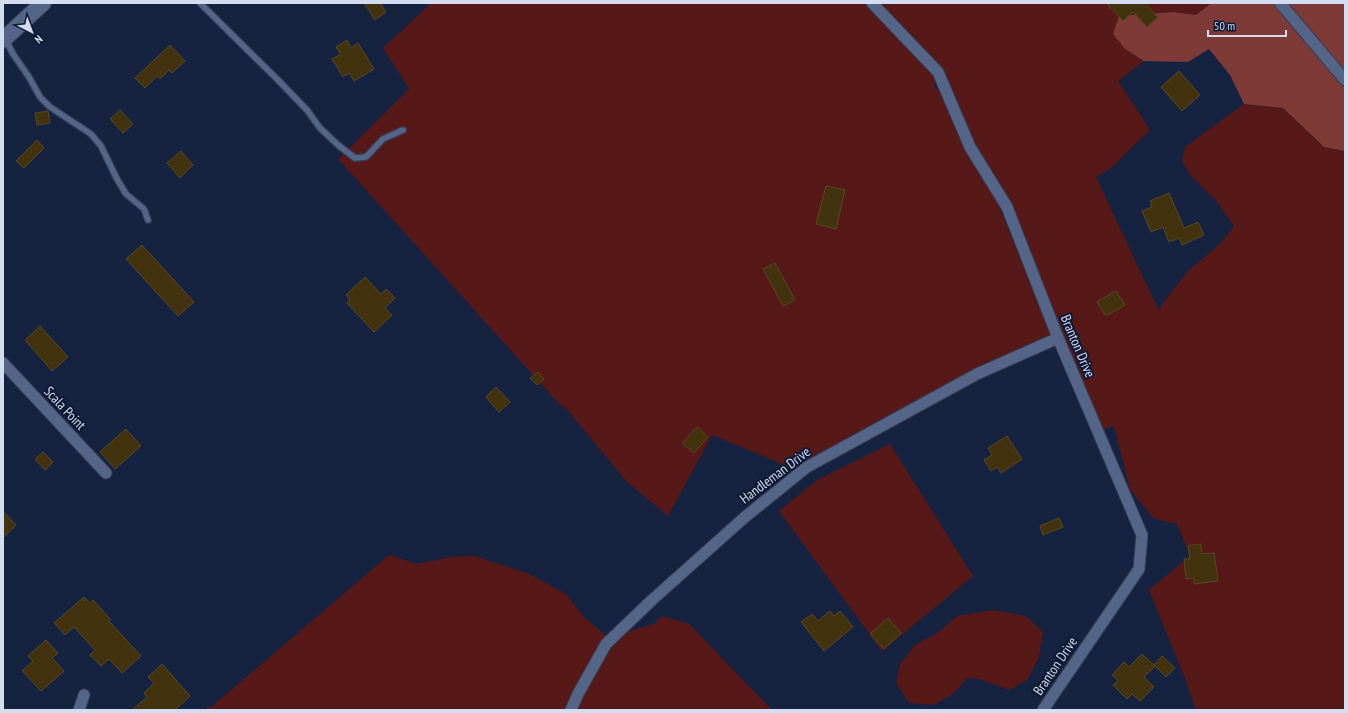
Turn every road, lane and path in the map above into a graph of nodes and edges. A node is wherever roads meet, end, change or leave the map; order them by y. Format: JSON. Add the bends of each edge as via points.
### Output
{"nodes":[{"id":1,"x":43,"y":3,"type":"edge"},
{"id":2,"x":200,"y":3,"type":"edge"},
{"id":3,"x":872,"y":3,"type":"edge"},
{"id":4,"x":1280,"y":3,"type":"edge"},
{"id":5,"x":4,"y":39,"type":"edge"},
{"id":6,"x":1345,"y":80,"type":"edge"},
{"id":7,"x":403,"y":130,"type":"dead end"},
{"id":8,"x":148,"y":220,"type":"dead end"},
{"id":9,"x":1058,"y":338,"type":"junction"},
{"id":10,"x":3,"y":363,"type":"edge"},
{"id":11,"x":106,"y":473,"type":"dead end"},
{"id":12,"x":84,"y":696,"type":"dead end"},
{"id":13,"x":79,"y":710,"type":"edge"},
{"id":14,"x":571,"y":710,"type":"edge"},
{"id":15,"x":1043,"y":710,"type":"edge"}],
"edges":[{"from":1,"to":5,"type":"street"},
{"from":2,"to":7,"type":"lane","via":[[278,79],[320,128],[355,158],[366,157],[383,139]]},
{"from":3,"to":9,"type":"street","name":"Branton Drive","via":[[938,72],[970,148],[1007,207]]},
{"from":4,"to":6,"type":"street"},
{"from":5,"to":8,"type":"lane","via":[[40,97],[50,107],[91,134],[101,146],[126,194],[144,209]]},
{"from":9,"to":14,"type":"street","name":"Handleman Drive","via":[[977,374],[807,467],[745,517],[606,644]]},
{"from":9,"to":15,"type":"street","name":"Branton Drive","via":[[1142,535],[1139,569]]},
{"from":10,"to":11,"type":"street","name":"Scala Point"},
{"from":12,"to":13,"type":"street"}]}
